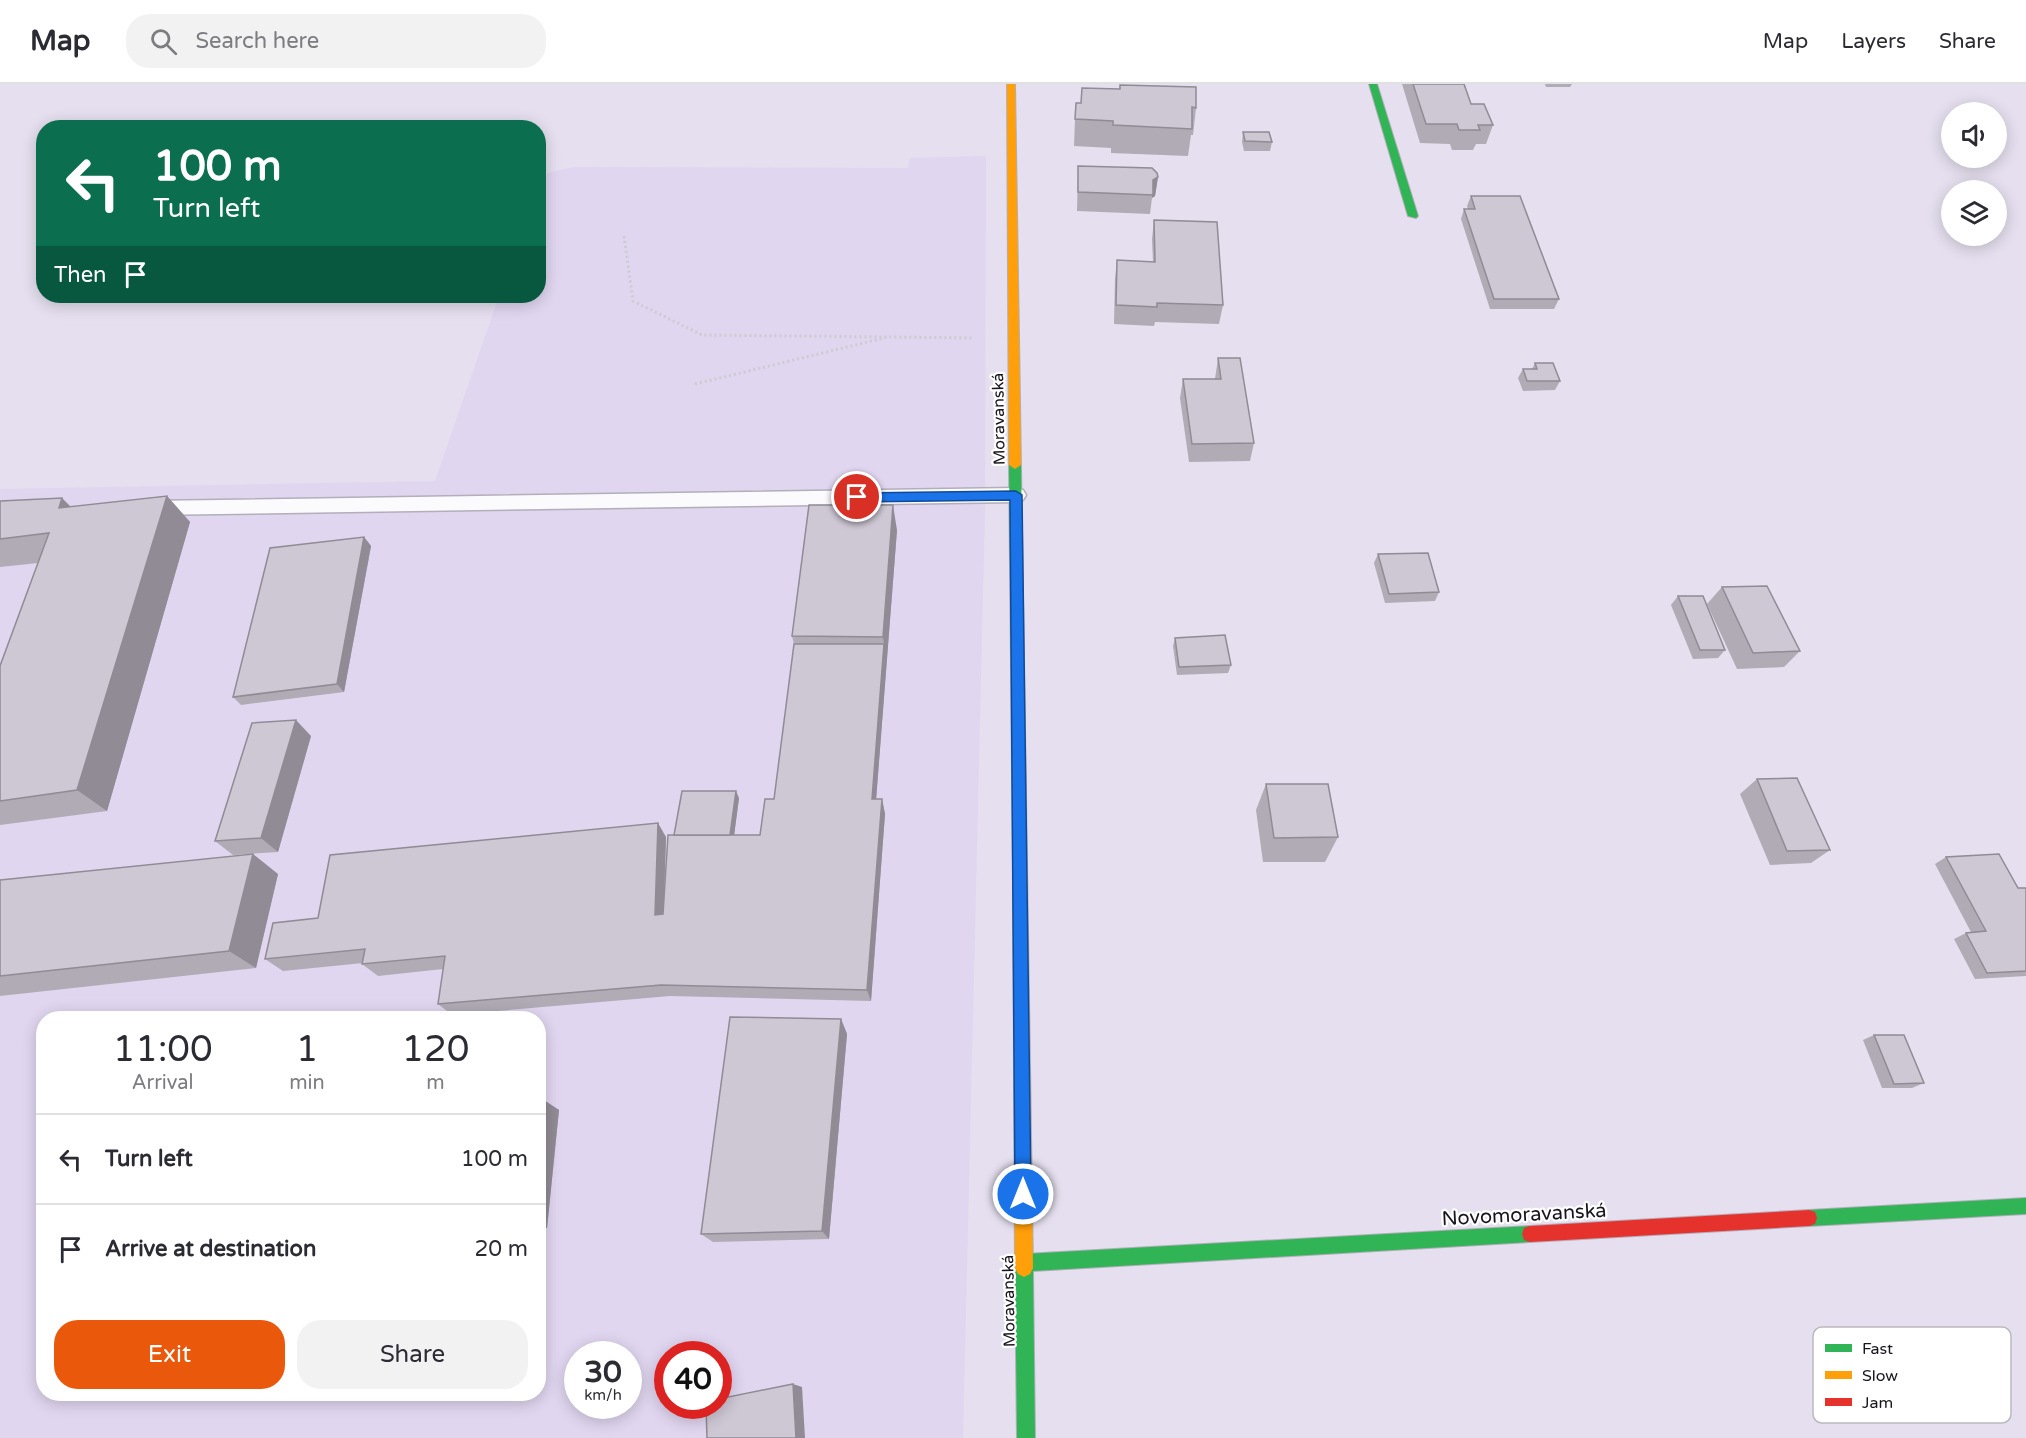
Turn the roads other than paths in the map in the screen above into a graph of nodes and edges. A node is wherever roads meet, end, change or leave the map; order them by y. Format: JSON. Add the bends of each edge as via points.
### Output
{"nodes":[{"id":1,"x":1011,"y":84,"type":"edge"},
{"id":2,"x":1373,"y":84,"type":"edge"},
{"id":3,"x":1413,"y":216,"type":"dead end"},
{"id":4,"x":1016,"y":495,"type":"junction"},
{"id":5,"x":130,"y":508,"type":"edge"},
{"id":6,"x":2026,"y":1206,"type":"edge"},
{"id":7,"x":1024,"y":1263,"type":"junction"},
{"id":8,"x":1026,"y":1438,"type":"edge"}],
"edges":[{"from":1,"to":4,"type":"street","name":"Moravanská"},
{"from":2,"to":3,"type":"street"},
{"from":4,"to":5,"type":"lane"},
{"from":4,"to":7,"type":"street","name":"Moravanská"},
{"from":6,"to":7,"type":"street","name":"Novomoravanská"},
{"from":7,"to":8,"type":"street","name":"Moravanská"}]}
